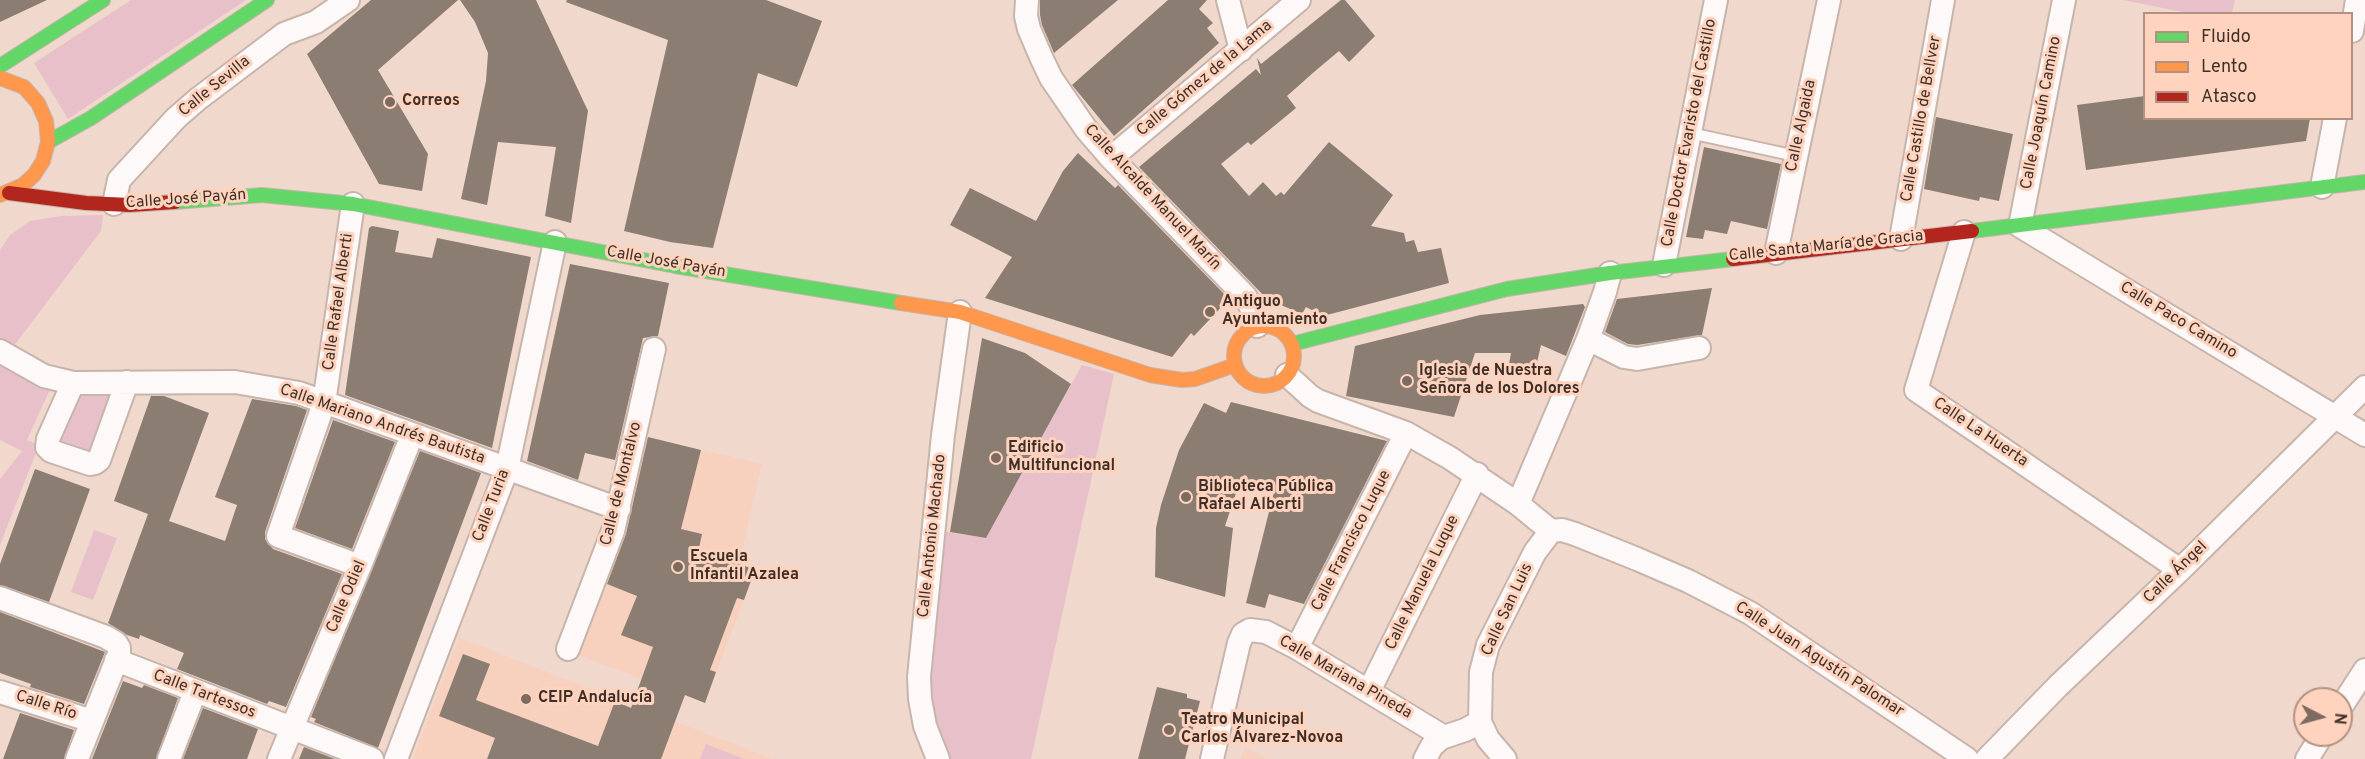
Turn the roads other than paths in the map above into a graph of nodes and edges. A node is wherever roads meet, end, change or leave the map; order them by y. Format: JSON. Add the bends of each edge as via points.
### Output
{"nodes":[{"id":1,"x":103,"y":0,"type":"edge"},
{"id":2,"x":267,"y":0,"type":"edge"},
{"id":3,"x":348,"y":0,"type":"edge"},
{"id":4,"x":1027,"y":0,"type":"edge"},
{"id":5,"x":1227,"y":0,"type":"edge"},
{"id":6,"x":1299,"y":0,"type":"edge"},
{"id":7,"x":1716,"y":0,"type":"edge"},
{"id":8,"x":1829,"y":0,"type":"edge"},
{"id":9,"x":1943,"y":0,"type":"edge"},
{"id":10,"x":2064,"y":0,"type":"edge"},
{"id":11,"x":2357,"y":0,"type":"edge"},
{"id":12,"x":2353,"y":25,"type":"edge"},
{"id":13,"x":1241,"y":50,"type":"junction"},
{"id":14,"x":0,"y":66,"type":"edge"},
{"id":15,"x":0,"y":78,"type":"edge"},
{"id":16,"x":2335,"y":120,"type":"edge"},
{"id":17,"x":1690,"y":133,"type":"junction"},
{"id":18,"x":48,"y":142,"type":"junction"},
{"id":19,"x":1796,"y":156,"type":"junction"},
{"id":20,"x":1111,"y":158,"type":"junction"},
{"id":21,"x":2365,"y":182,"type":"edge"},
{"id":22,"x":2322,"y":187,"type":"junction"},
{"id":23,"x":71,"y":189,"type":"dead end"},
{"id":24,"x":5,"y":194,"type":"edge"},
{"id":25,"x":86,"y":203,"type":"junction"},
{"id":26,"x":114,"y":204,"type":"junction"},
{"id":27,"x":353,"y":204,"type":"junction"},
{"id":28,"x":2020,"y":226,"type":"junction"},
{"id":29,"x":1964,"y":232,"type":"junction"},
{"id":30,"x":1901,"y":239,"type":"junction"},
{"id":31,"x":555,"y":242,"type":"junction"},
{"id":32,"x":1776,"y":253,"type":"junction"},
{"id":33,"x":1664,"y":265,"type":"junction"},
{"id":34,"x":1610,"y":273,"type":"junction"},
{"id":35,"x":960,"y":312,"type":"junction"},
{"id":36,"x":1257,"y":326,"type":"junction"},
{"id":37,"x":1588,"y":339,"type":"junction"},
{"id":38,"x":1292,"y":344,"type":"junction"},
{"id":39,"x":1699,"y":348,"type":"dead end"},
{"id":40,"x":654,"y":349,"type":"dead end"},
{"id":41,"x":0,"y":351,"type":"edge"},
{"id":42,"x":1235,"y":365,"type":"junction"},
{"id":43,"x":1287,"y":375,"type":"junction"},
{"id":44,"x":128,"y":382,"type":"junction"},
{"id":45,"x":73,"y":383,"type":"junction"},
{"id":46,"x":2365,"y":387,"type":"edge"},
{"id":47,"x":324,"y":403,"type":"junction"},
{"id":48,"x":2336,"y":416,"type":"junction"},
{"id":49,"x":1406,"y":433,"type":"junction"},
{"id":50,"x":412,"y":435,"type":"junction"},
{"id":51,"x":2365,"y":435,"type":"edge"},
{"id":52,"x":507,"y":469,"type":"junction"},
{"id":53,"x":1476,"y":474,"type":"junction"},
{"id":54,"x":1518,"y":504,"type":"junction"},
{"id":55,"x":619,"y":509,"type":"junction"},
{"id":56,"x":1551,"y":531,"type":"junction"},
{"id":57,"x":360,"y":566,"type":"junction"},
{"id":58,"x":2180,"y":570,"type":"junction"},
{"id":59,"x":0,"y":598,"type":"edge"},
{"id":60,"x":1297,"y":648,"type":"junction"},
{"id":61,"x":568,"y":649,"type":"dead end"},
{"id":62,"x":116,"y":660,"type":"junction"},
{"id":63,"x":2365,"y":670,"type":"edge"},
{"id":64,"x":2353,"y":688,"type":"edge"},
{"id":65,"x":1369,"y":691,"type":"junction"},
{"id":66,"x":0,"y":692,"type":"edge"},
{"id":67,"x":195,"y":692,"type":"junction"},
{"id":68,"x":92,"y":721,"type":"junction"},
{"id":69,"x":1480,"y":722,"type":"junction"},
{"id":70,"x":292,"y":730,"type":"junction"},
{"id":71,"x":1444,"y":737,"type":"junction"},
{"id":72,"x":78,"y":759,"type":"edge"},
{"id":73,"x":169,"y":759,"type":"edge"},
{"id":74,"x":279,"y":759,"type":"edge"},
{"id":75,"x":372,"y":759,"type":"edge"},
{"id":76,"x":396,"y":759,"type":"edge"},
{"id":77,"x":938,"y":759,"type":"edge"},
{"id":78,"x":1212,"y":759,"type":"edge"},
{"id":79,"x":1425,"y":759,"type":"edge"},
{"id":80,"x":1505,"y":759,"type":"edge"},
{"id":81,"x":1967,"y":759,"type":"edge"},
{"id":82,"x":1987,"y":759,"type":"edge"}],
"edges":[{"from":1,"to":14,"type":"street"},
{"from":2,"to":18,"type":"street","via":[[91,118]]},
{"from":3,"to":26,"type":"street","name":"Calle Sevilla","via":[[316,22],[284,34],[176,118],[119,180]]},
{"from":4,"to":20,"type":"street","name":"Calle Alcalde Manuel Marín","via":[[1029,29],[1051,78]]},
{"from":5,"to":13,"type":"street"},
{"from":6,"to":13,"type":"street","name":"Calle Gómez de la Lama"},
{"from":7,"to":17,"type":"street","name":"Calle Doctor Evaristo del Castillo"},
{"from":8,"to":19,"type":"street","name":"Calle Algaida"},
{"from":9,"to":30,"type":"street","name":"Calle Castillo de Bellver"},
{"from":10,"to":28,"type":"street","name":"Calle Joaquín Camino"},
{"from":11,"to":12,"type":"street"},
{"from":13,"to":20,"type":"street","name":"Calle Gómez de la Lama"},
{"from":15,"to":18,"type":"street","via":[[24,87],[38,103],[46,122]]},
{"from":16,"to":22,"type":"street"},
{"from":17,"to":19,"type":"lane"},
{"from":17,"to":33,"type":"street","name":"Calle Doctor Evaristo del Castillo"},
{"from":18,"to":24,"type":"street","via":[[46,165],[23,185]]},
{"from":19,"to":32,"type":"street","name":"Calle Algaida"},
{"from":20,"to":36,"type":"street","name":"Calle Alcalde Manuel Marín","via":[[1245,296]]},
{"from":21,"to":22,"type":"street","name":"Calle Santa María de Gracia"},
{"from":22,"to":28,"type":"street","name":"Calle Santa María de Gracia"},
{"from":23,"to":25,"type":"street"},
{"from":24,"to":25,"type":"street","name":"Calle José Payán"},
{"from":25,"to":26,"type":"street","name":"Calle José Payán"},
{"from":26,"to":27,"type":"street","name":"Calle José Payán","via":[[262,195]]},
{"from":27,"to":31,"type":"street","name":"Calle José Payán"},
{"from":27,"to":47,"type":"street","name":"Calle Rafael Alberti"},
{"from":28,"to":29,"type":"street","name":"Calle Santa María de Gracia"},
{"from":28,"to":48,"type":"street","name":"Calle Paco Camino"},
{"from":29,"to":30,"type":"street","name":"Calle Santa María de Gracia"},
{"from":29,"to":58,"type":"street","name":"Calle La Huerta","via":[[1916,390]]},
{"from":30,"to":32,"type":"street","name":"Calle Santa María de Gracia"},
{"from":31,"to":35,"type":"street","name":"Calle José Payán","via":[[675,266]]},
{"from":31,"to":52,"type":"street","name":"Calle Turia"},
{"from":32,"to":33,"type":"street","name":"Calle Santa María de Gracia"},
{"from":33,"to":34,"type":"street","name":"Calle Santa María de Gracia"},
{"from":34,"to":37,"type":"street"},
{"from":34,"to":38,"type":"street","name":"Calle Santa María de Gracia","via":[[1506,289]]},
{"from":35,"to":42,"type":"street","name":"Calle José Payán","via":[[1150,375],[1196,379]]},
{"from":35,"to":77,"type":"street","name":"Calle Antonio Machado","via":[[943,435],[919,677],[925,726]]},
{"from":36,"to":38,"type":"street","via":[[1274,327]]},
{"from":36,"to":42,"type":"street","via":[[1237,341]]},
{"from":37,"to":39,"type":"street","via":[[1624,357],[1637,359]]},
{"from":37,"to":54,"type":"street"},
{"from":38,"to":43,"type":"street","via":[[1294,361]]},
{"from":40,"to":55,"type":"street","name":"Calle de Montalvo"},
{"from":41,"to":45,"type":"street","name":"Calle Mariano Andrés Bautista","via":[[44,376]]},
{"from":42,"to":43,"type":"street","via":[[1254,384],[1272,385]]},
{"from":43,"to":49,"type":"street","name":"Calle Juan Agustín Palomar","via":[[1318,401]]},
{"from":44,"to":45,"type":"street","name":"Calle Mariano Andrés Bautista"},
{"from":44,"to":45,"type":"street","via":[[99,460],[90,464],[47,447]]},
{"from":44,"to":47,"type":"street","name":"Calle Mariano Andrés Bautista","via":[[235,382],[291,391]]},
{"from":46,"to":48,"type":"street","name":"Calle Ángel"},
{"from":47,"to":50,"type":"street","name":"Calle Mariano Andrés Bautista"},
{"from":47,"to":57,"type":"street","name":"Calle Rafael Alberti","via":[[278,536]]},
{"from":48,"to":51,"type":"street","name":"Calle Paco Camino"},
{"from":48,"to":58,"type":"street","name":"Calle Ángel"},
{"from":49,"to":53,"type":"street","name":"Calle Juan Agustín Palomar"},
{"from":49,"to":60,"type":"street","name":"Calle Francisco Luque"},
{"from":50,"to":52,"type":"street","name":"Calle Mariano Andrés Bautista"},
{"from":50,"to":57,"type":"street","name":"Calle Odiel"},
{"from":52,"to":55,"type":"street","name":"Calle Mariano Andrés Bautista"},
{"from":52,"to":76,"type":"street","name":"Calle Turia"},
{"from":53,"to":54,"type":"street","name":"Calle Juan Agustín Palomar"},
{"from":53,"to":65,"type":"street","name":"Calle Manuela Luque"},
{"from":54,"to":56,"type":"street","name":"Calle Juan Agustín Palomar"},
{"from":55,"to":61,"type":"street","name":"Calle de Montalvo"},
{"from":56,"to":69,"type":"street","name":"Calle San Luis","via":[[1535,552],[1488,645],[1481,672]]},
{"from":56,"to":81,"type":"street","name":"Calle Juan Agustín Palomar","via":[[1575,534],[1637,559],[1750,613]]},
{"from":57,"to":70,"type":"street","name":"Calle Odiel"},
{"from":58,"to":82,"type":"street","name":"Calle Ángel"},
{"from":59,"to":62,"type":"street","via":[[111,639],[119,648]]},
{"from":60,"to":65,"type":"street","name":"Calle Mariana Pineda"},
{"from":60,"to":78,"type":"street","name":"Calle Mariana Pineda","via":[[1259,630],[1244,634]]},
{"from":62,"to":67,"type":"street","name":"Calle Tartessos"},
{"from":62,"to":68,"type":"street"},
{"from":63,"to":64,"type":"street"},
{"from":65,"to":71,"type":"street","name":"Calle Mariana Pineda"},
{"from":66,"to":68,"type":"street","name":"Calle Río"},
{"from":67,"to":70,"type":"street","name":"Calle Tartessos"},
{"from":67,"to":73,"type":"street"},
{"from":68,"to":72,"type":"street"},
{"from":69,"to":71,"type":"street"},
{"from":69,"to":80,"type":"street"},
{"from":70,"to":74,"type":"street","name":"Calle Odiel"},
{"from":70,"to":75,"type":"street","name":"Calle Tartessos"},
{"from":71,"to":79,"type":"street","via":[[1432,746]]}]}
